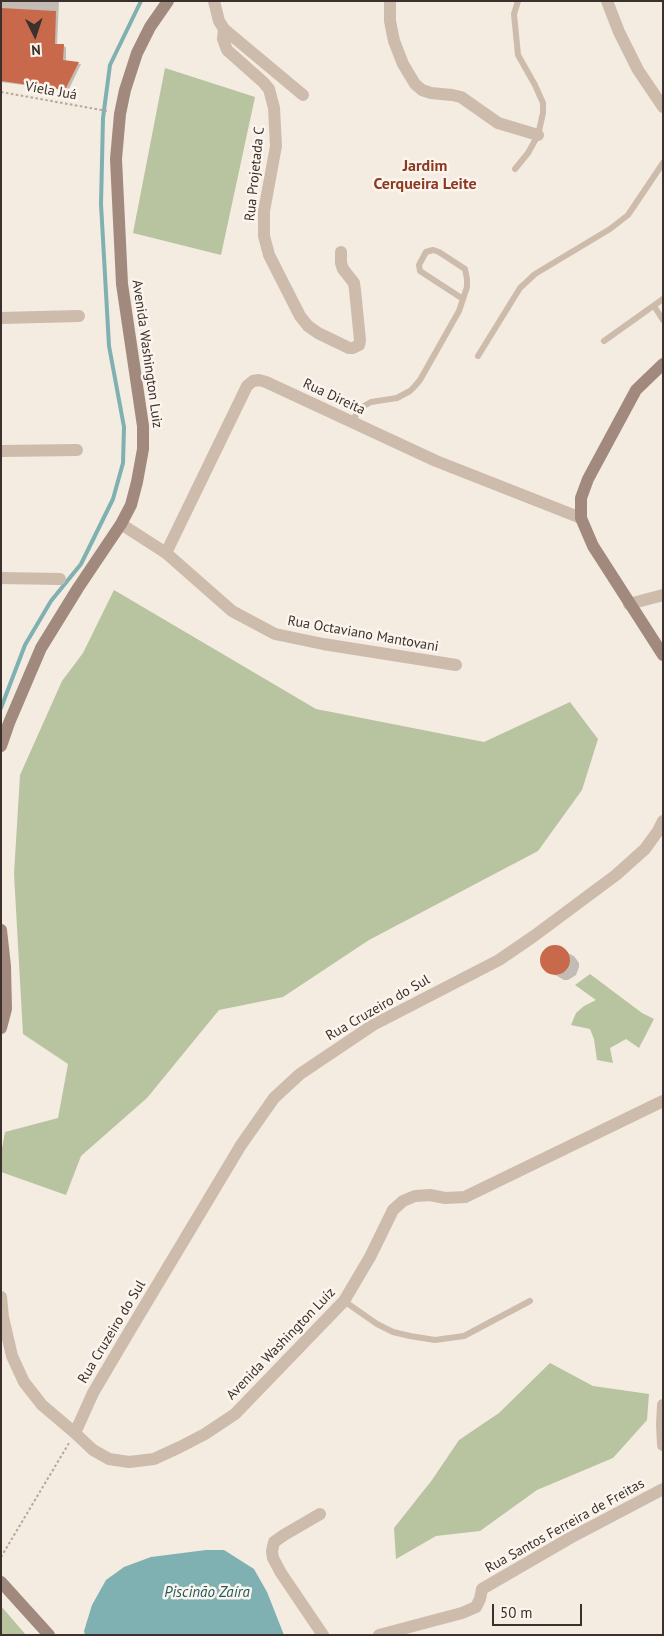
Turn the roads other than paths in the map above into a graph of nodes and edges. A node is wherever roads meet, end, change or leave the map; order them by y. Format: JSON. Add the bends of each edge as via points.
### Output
{"nodes":[{"id":1,"x":168,"y":1,"type":"edge"},
{"id":2,"x":214,"y":1,"type":"edge"},
{"id":3,"x":390,"y":1,"type":"edge"},
{"id":4,"x":518,"y":1,"type":"edge"},
{"id":5,"x":606,"y":1,"type":"edge"},
{"id":6,"x":224,"y":29,"type":"junction"},
{"id":7,"x":303,"y":96,"type":"dead end"},
{"id":8,"x":663,"y":107,"type":"edge"},
{"id":9,"x":538,"y":135,"type":"junction"},
{"id":10,"x":663,"y":163,"type":"edge"},
{"id":11,"x":515,"y":169,"type":"dead end"},
{"id":12,"x":341,"y":252,"type":"dead end"},
{"id":13,"x":463,"y":299,"type":"junction"},
{"id":14,"x":663,"y":299,"type":"edge"},
{"id":15,"x":654,"y":306,"type":"junction"},
{"id":16,"x":78,"y":316,"type":"dead end"},
{"id":17,"x":1,"y":318,"type":"edge"},
{"id":18,"x":663,"y":320,"type":"edge"},
{"id":19,"x":604,"y":342,"type":"dead end"},
{"id":20,"x":478,"y":356,"type":"dead end"},
{"id":21,"x":663,"y":364,"type":"edge"},
{"id":22,"x":352,"y":421,"type":"junction"},
{"id":23,"x":77,"y":450,"type":"dead end"},
{"id":24,"x":1,"y":451,"type":"edge"},
{"id":25,"x":580,"y":518,"type":"junction"},
{"id":26,"x":121,"y":524,"type":"junction"},
{"id":27,"x":166,"y":553,"type":"junction"},
{"id":28,"x":1,"y":578,"type":"edge"},
{"id":29,"x":60,"y":579,"type":"dead end"},
{"id":30,"x":663,"y":595,"type":"edge"},
{"id":31,"x":629,"y":604,"type":"junction"},
{"id":32,"x":663,"y":655,"type":"edge"},
{"id":33,"x":456,"y":665,"type":"dead end"},
{"id":34,"x":1,"y":746,"type":"edge"},
{"id":35,"x":663,"y":821,"type":"edge"},
{"id":36,"x":1,"y":930,"type":"edge"},
{"id":37,"x":1,"y":1028,"type":"edge"},
{"id":38,"x":663,"y":1101,"type":"edge"},
{"id":39,"x":1,"y":1297,"type":"edge"},
{"id":40,"x":344,"y":1301,"type":"junction"},
{"id":41,"x":530,"y":1301,"type":"dead end"},
{"id":42,"x":663,"y":1405,"type":"edge"},
{"id":43,"x":75,"y":1433,"type":"junction"},
{"id":44,"x":663,"y":1445,"type":"edge"},
{"id":45,"x":663,"y":1489,"type":"edge"},
{"id":46,"x":320,"y":1514,"type":"dead end"},
{"id":47,"x":1,"y":1582,"type":"edge"},
{"id":48,"x":49,"y":1635,"type":"edge"},
{"id":49,"x":323,"y":1635,"type":"edge"},
{"id":50,"x":379,"y":1635,"type":"edge"}],
"edges":[{"from":1,"to":26,"type":"street","name":"Avenida Washington Luiz","via":[[137,53],[125,90],[119,127],[116,180],[122,284],[143,426],[143,449],[131,505]]},
{"from":2,"to":6,"type":"street"},
{"from":3,"to":9,"type":"street","via":[[394,41],[415,84],[431,93],[461,97],[498,124]]},
{"from":4,"to":9,"type":"lane","via":[[514,14],[518,55],[543,103]]},
{"from":5,"to":8,"type":"street","via":[[638,70]]},
{"from":6,"to":7,"type":"street"},
{"from":6,"to":12,"type":"street","name":"Rua Projetada C","via":[[227,50],[269,89],[274,108],[276,146],[264,211],[264,236],[269,255],[308,326],[353,348],[359,345],[360,340],[355,290],[343,269]]},
{"from":9,"to":11,"type":"lane"},
{"from":10,"to":20,"type":"lane","via":[[628,215],[534,274],[520,288]]},
{"from":13,"to":13,"type":"lane","via":[[468,279],[465,269],[439,252],[426,252],[419,265],[420,271]]},
{"from":13,"to":22,"type":"lane","via":[[446,335],[415,386],[397,398],[371,402]]},
{"from":14,"to":15,"type":"lane"},
{"from":15,"to":18,"type":"lane"},
{"from":15,"to":19,"type":"lane"},
{"from":16,"to":17,"type":"street"},
{"from":21,"to":25,"type":"street","via":[[636,390],[588,479],[581,498]]},
{"from":22,"to":25,"type":"street","name":"Rua Direita","via":[[436,461]]},
{"from":22,"to":27,"type":"street","name":"Rua Direita","via":[[266,382],[253,381],[247,386]]},
{"from":23,"to":24,"type":"street"},
{"from":25,"to":31,"type":"street","via":[[593,546]]},
{"from":26,"to":27,"type":"street","name":"Rua Octaviano Mantovani"},
{"from":26,"to":34,"type":"street","name":"Avenida Washington Luiz","via":[[41,648]]},
{"from":27,"to":33,"type":"street","name":"Rua Octaviano Mantovani","via":[[232,611],[275,634]]},
{"from":28,"to":29,"type":"street"},
{"from":30,"to":31,"type":"street"},
{"from":31,"to":32,"type":"street"},
{"from":35,"to":43,"type":"street","name":"Rua Cruzeiro do Sul","via":[[645,849],[616,875],[534,936],[499,960],[373,1025],[300,1074],[274,1098],[241,1145],[149,1298],[93,1393]]},
{"from":36,"to":37,"type":"street","via":[[6,1009]]},
{"from":38,"to":40,"type":"street","name":"Avenida Washington Luíz","via":[[465,1197],[430,1195],[403,1201],[393,1210]]},
{"from":39,"to":43,"type":"street","via":[[12,1356],[24,1382],[42,1405]]},
{"from":40,"to":41,"type":"lane","via":[[393,1332],[435,1340],[464,1336]]},
{"from":40,"to":43,"type":"street","name":"Avenida Washington Luíz","via":[[235,1414],[180,1447],[154,1459],[129,1462],[109,1459],[93,1450]]},
{"from":42,"to":44,"type":"street"},
{"from":45,"to":50,"type":"street","name":"Rua Santos Ferreira de Freitas","via":[[482,1589],[476,1607]]},
{"from":46,"to":49,"type":"street","via":[[274,1542],[272,1551],[281,1573]]},
{"from":47,"to":48,"type":"street"}]}
